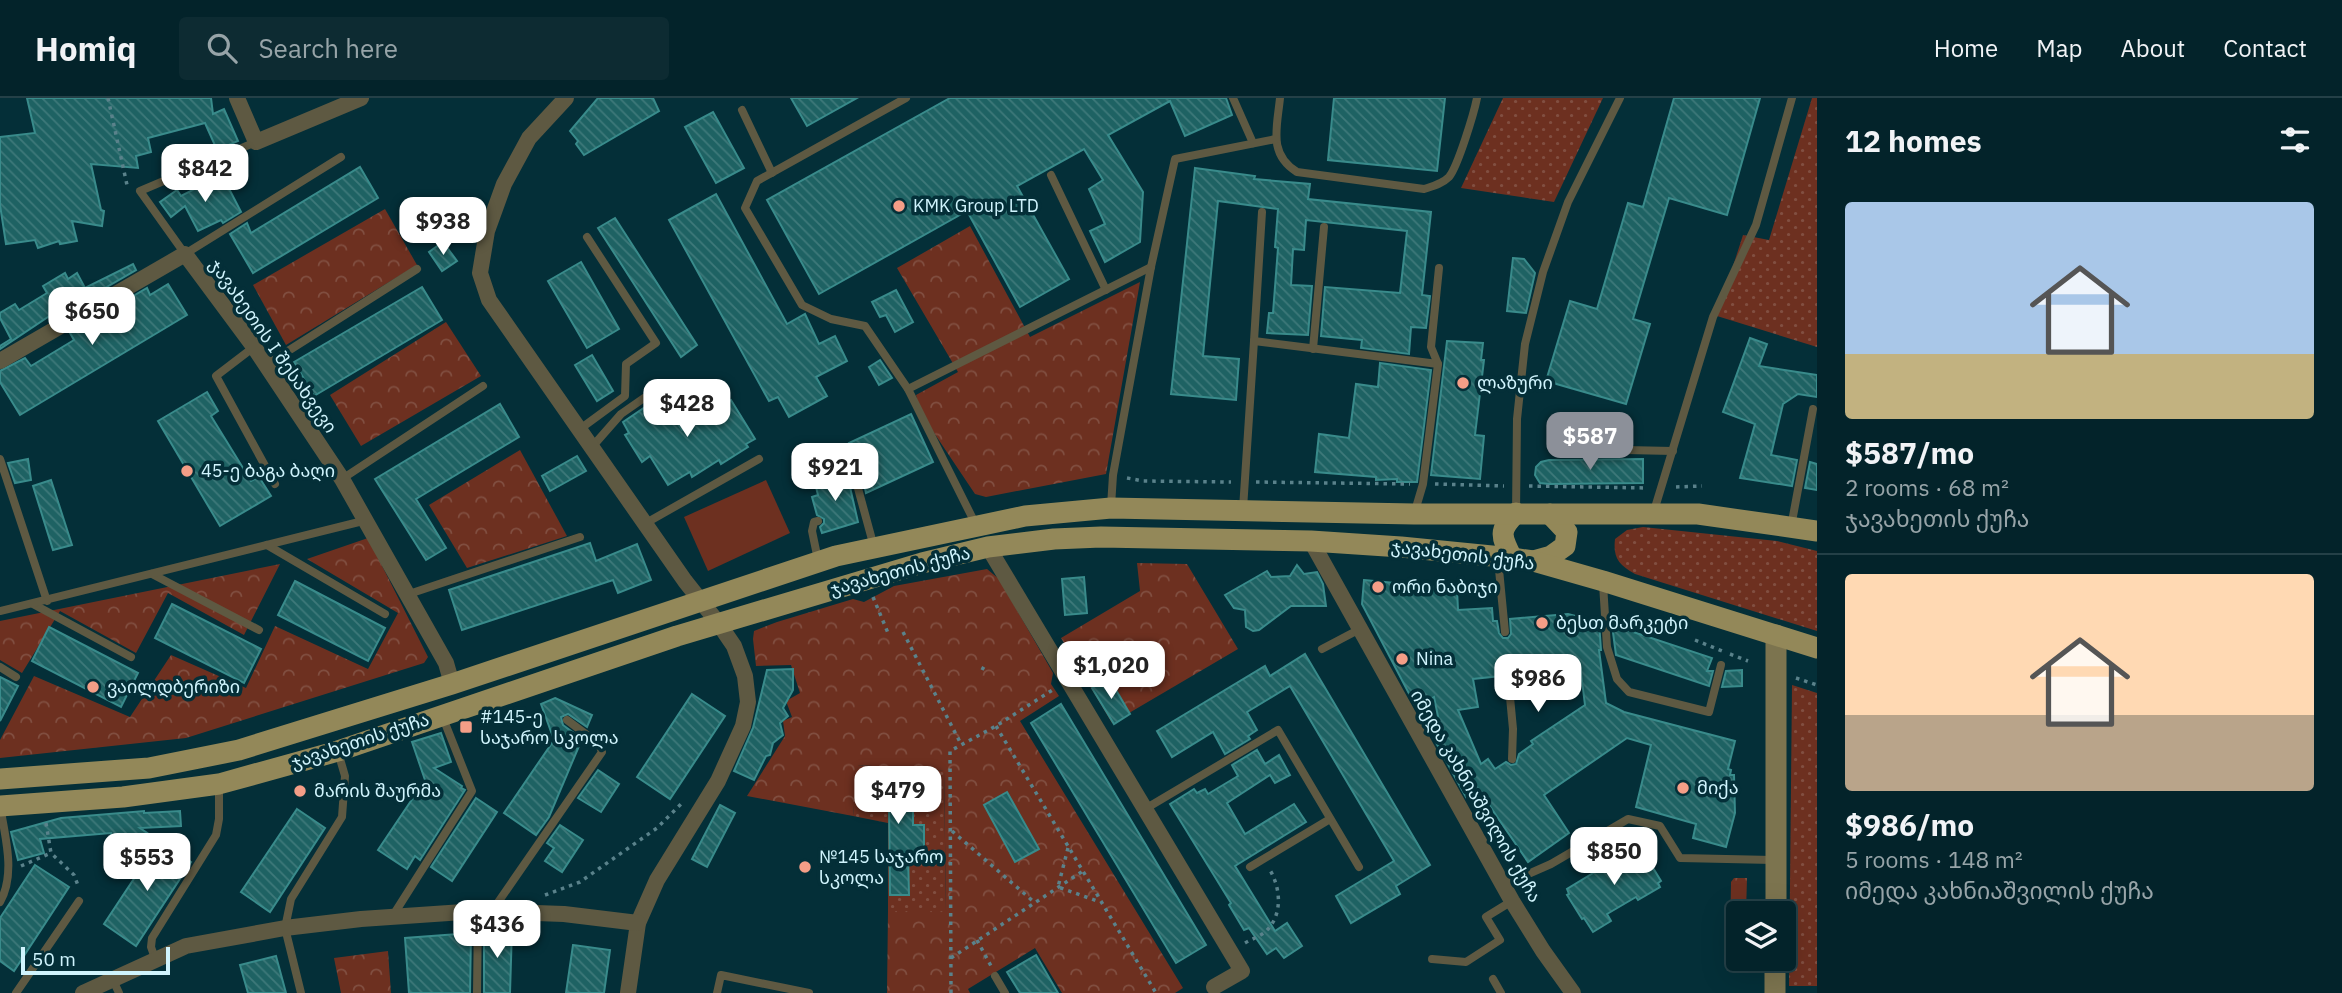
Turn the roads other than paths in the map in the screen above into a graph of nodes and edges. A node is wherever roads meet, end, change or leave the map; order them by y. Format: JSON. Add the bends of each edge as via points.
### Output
{"nodes":[{"id":1,"x":237,"y":98,"type":"edge"},
{"id":2,"x":361,"y":98,"type":"edge"},
{"id":3,"x":566,"y":98,"type":"edge"},
{"id":4,"x":906,"y":98,"type":"edge"},
{"id":5,"x":1233,"y":98,"type":"edge"},
{"id":6,"x":1280,"y":98,"type":"edge"},
{"id":7,"x":1477,"y":98,"type":"edge"},
{"id":8,"x":1620,"y":98,"type":"edge"},
{"id":9,"x":1793,"y":98,"type":"edge"},
{"id":10,"x":742,"y":110,"type":"dead end"},
{"id":11,"x":1276,"y":139,"type":"junction"},
{"id":12,"x":256,"y":142,"type":"junction"},
{"id":13,"x":1253,"y":143,"type":"junction"},
{"id":14,"x":341,"y":157,"type":"dead end"},
{"id":15,"x":772,"y":173,"type":"junction"},
{"id":16,"x":1051,"y":175,"type":"dead end"},
{"id":17,"x":1262,"y":212,"type":"dead end"},
{"id":18,"x":1324,"y":227,"type":"dead end"},
{"id":19,"x":587,"y":237,"type":"dead end"},
{"id":20,"x":185,"y":254,"type":"junction"},
{"id":21,"x":1151,"y":267,"type":"junction"},
{"id":22,"x":1439,"y":268,"type":"dead end"},
{"id":23,"x":417,"y":270,"type":"dead end"},
{"id":24,"x":1107,"y":290,"type":"junction"},
{"id":25,"x":1254,"y":341,"type":"junction"},
{"id":26,"x":254,"y":347,"type":"junction"},
{"id":27,"x":1313,"y":349,"type":"junction"},
{"id":28,"x":0,"y":361,"type":"edge"},
{"id":29,"x":1438,"y":364,"type":"junction"},
{"id":30,"x":266,"y":365,"type":"junction"},
{"id":31,"x":483,"y":386,"type":"dead end"},
{"id":32,"x":908,"y":389,"type":"junction"},
{"id":33,"x":644,"y":398,"type":"dead end"},
{"id":34,"x":1813,"y":409,"type":"dead end"},
{"id":35,"x":580,"y":429,"type":"junction"},
{"id":36,"x":592,"y":447,"type":"junction"},
{"id":37,"x":1578,"y":449,"type":"dead end"},
{"id":38,"x":1673,"y":451,"type":"junction"},
{"id":39,"x":0,"y":459,"type":"edge"},
{"id":40,"x":759,"y":459,"type":"dead end"},
{"id":41,"x":853,"y":470,"type":"dead end"},
{"id":42,"x":342,"y":479,"type":"junction"},
{"id":43,"x":275,"y":484,"type":"dead end"},
{"id":44,"x":1111,"y":508,"type":"junction"},
{"id":45,"x":1243,"y":510,"type":"junction"},
{"id":46,"x":1516,"y":513,"type":"junction"},
{"id":47,"x":1653,"y":513,"type":"junction"},
{"id":48,"x":1414,"y":514,"type":"junction"},
{"id":49,"x":1550,"y":514,"type":"junction"},
{"id":50,"x":367,"y":520,"type":"junction"},
{"id":51,"x":818,"y":521,"type":"dead end"},
{"id":52,"x":646,"y":523,"type":"junction"},
{"id":53,"x":976,"y":525,"type":"junction"},
{"id":54,"x":1791,"y":527,"type":"junction"},
{"id":55,"x":1817,"y":531,"type":"edge"},
{"id":56,"x":580,"y":537,"type":"dead end"},
{"id":57,"x":1311,"y":541,"type":"junction"},
{"id":58,"x":267,"y":545,"type":"junction"},
{"id":59,"x":874,"y":547,"type":"junction"},
{"id":60,"x":988,"y":547,"type":"junction"},
{"id":61,"x":1514,"y":558,"type":"junction"},
{"id":62,"x":819,"y":561,"type":"junction"},
{"id":63,"x":152,"y":574,"type":"junction"},
{"id":64,"x":1603,"y":581,"type":"junction"},
{"id":65,"x":409,"y":594,"type":"junction"},
{"id":66,"x":47,"y":601,"type":"junction"},
{"id":67,"x":699,"y":601,"type":"junction"},
{"id":68,"x":33,"y":604,"type":"junction"},
{"id":69,"x":0,"y":611,"type":"edge"},
{"id":70,"x":385,"y":614,"type":"dead end"},
{"id":71,"x":719,"y":624,"type":"junction"},
{"id":72,"x":1360,"y":629,"type":"junction"},
{"id":73,"x":260,"y":630,"type":"dead end"},
{"id":74,"x":1505,"y":632,"type":"dead end"},
{"id":75,"x":1776,"y":635,"type":"junction"},
{"id":76,"x":1817,"y":648,"type":"edge"},
{"id":77,"x":1322,"y":649,"type":"dead end"},
{"id":78,"x":131,"y":657,"type":"dead end"},
{"id":79,"x":1721,"y":665,"type":"dead end"},
{"id":80,"x":0,"y":667,"type":"edge"},
{"id":81,"x":1508,"y":676,"type":"dead end"},
{"id":82,"x":16,"y":677,"type":"dead end"},
{"id":83,"x":452,"y":684,"type":"junction"},
{"id":84,"x":442,"y":715,"type":"junction"},
{"id":85,"x":567,"y":720,"type":"dead end"},
{"id":86,"x":338,"y":751,"type":"junction"},
{"id":87,"x":1511,"y":759,"type":"dead end"},
{"id":88,"x":0,"y":779,"type":"edge"},
{"id":89,"x":219,"y":784,"type":"junction"},
{"id":90,"x":0,"y":806,"type":"edge"},
{"id":91,"x":1145,"y":809,"type":"junction"},
{"id":92,"x":1330,"y":819,"type":"junction"},
{"id":93,"x":1777,"y":860,"type":"junction"},
{"id":94,"x":1250,"y":867,"type":"dead end"},
{"id":95,"x":1359,"y":867,"type":"dead end"},
{"id":96,"x":1503,"y":885,"type":"junction"},
{"id":97,"x":79,"y":901,"type":"road end"},
{"id":98,"x":1512,"y":901,"type":"junction"},
{"id":99,"x":1776,"y":901,"type":"edge"},
{"id":100,"x":0,"y":902,"type":"edge"},
{"id":101,"x":485,"y":911,"type":"junction"},
{"id":102,"x":392,"y":917,"type":"junction"},
{"id":103,"x":638,"y":923,"type":"junction"},
{"id":104,"x":285,"y":928,"type":"junction"},
{"id":105,"x":155,"y":958,"type":"junction"},
{"id":106,"x":1432,"y":959,"type":"dead end"},
{"id":107,"x":1775,"y":971,"type":"edge"},
{"id":108,"x":995,"y":976,"type":"road end"},
{"id":109,"x":1493,"y":979,"type":"dead end"},
{"id":110,"x":116,"y":986,"type":"edge"},
{"id":111,"x":1212,"y":991,"type":"edge"},
{"id":112,"x":16,"y":993,"type":"edge"},
{"id":113,"x":83,"y":993,"type":"edge"},
{"id":114,"x":301,"y":993,"type":"edge"},
{"id":115,"x":477,"y":993,"type":"edge"},
{"id":116,"x":628,"y":993,"type":"edge"},
{"id":117,"x":717,"y":993,"type":"edge"},
{"id":118,"x":809,"y":993,"type":"edge"},
{"id":119,"x":1006,"y":993,"type":"edge"},
{"id":120,"x":1501,"y":993,"type":"edge"},
{"id":121,"x":1573,"y":993,"type":"edge"},
{"id":122,"x":1775,"y":993,"type":"edge"}],
"edges":[{"from":1,"to":12,"type":"street"},
{"from":2,"to":12,"type":"street"},
{"from":3,"to":35,"type":"street","via":[[529,138],[504,184],[487,231],[480,273],[489,300]]},
{"from":4,"to":15,"type":"lane"},
{"from":5,"to":13,"type":"lane"},
{"from":6,"to":11,"type":"lane"},
{"from":7,"to":11,"type":"lane","via":[[1450,176],[1424,189],[1297,173],[1284,164]]},
{"from":8,"to":46,"type":"lane","via":[[1568,202],[1540,284],[1525,344],[1517,419]]},
{"from":9,"to":38,"type":"lane","via":[[1756,225],[1713,317]]},
{"from":10,"to":15,"type":"lane"},
{"from":11,"to":13,"type":"lane"},
{"from":12,"to":20,"type":"lane","via":[[140,191]]},
{"from":13,"to":21,"type":"lane","via":[[1175,159]]},
{"from":14,"to":20,"type":"lane"},
{"from":15,"to":32,"type":"lane","via":[[757,181],[745,208],[802,304],[831,319],[865,326]]},
{"from":16,"to":24,"type":"lane"},
{"from":17,"to":25,"type":"lane"},
{"from":18,"to":27,"type":"lane"},
{"from":19,"to":35,"type":"lane","via":[[656,343],[626,364],[625,396]]},
{"from":20,"to":26,"type":"street","name":"ჯავახეთის I შესახვევი"},
{"from":20,"to":28,"type":"street","name":"ჯავახეთის I შესახვევი"},
{"from":21,"to":24,"type":"lane"},
{"from":21,"to":44,"type":"lane"},
{"from":22,"to":29,"type":"lane","via":[[1431,347]]},
{"from":23,"to":30,"type":"lane"},
{"from":24,"to":32,"type":"lane"},
{"from":25,"to":27,"type":"lane"},
{"from":25,"to":45,"type":"lane"},
{"from":26,"to":30,"type":"street","name":"ჯავახეთის I შესახვევი"},
{"from":26,"to":43,"type":"lane","via":[[216,376]]},
{"from":27,"to":29,"type":"lane"},
{"from":29,"to":48,"type":"lane","via":[[1423,484]]},
{"from":30,"to":42,"type":"street","name":"ჯავახეთის I შესახვევი"},
{"from":31,"to":42,"type":"lane"},
{"from":32,"to":53,"type":"lane"},
{"from":33,"to":36,"type":"lane","via":[[621,414]]},
{"from":34,"to":54,"type":"lane"},
{"from":35,"to":36,"type":"street"},
{"from":36,"to":52,"type":"street"},
{"from":37,"to":38,"type":"lane"},
{"from":38,"to":47,"type":"lane"},
{"from":39,"to":66,"type":"lane"},
{"from":40,"to":52,"type":"lane"},
{"from":41,"to":59,"type":"lane","via":[[859,509]]},
{"from":42,"to":50,"type":"street","name":"ჯავახეთის I შესახვევი"},
{"from":44,"to":45,"type":"main road","name":"ჯავახეთის ქუჩა"},
{"from":44,"to":53,"type":"main road","name":"ჯავახეთის ქუჩა","via":[[1066,510]]},
{"from":45,"to":48,"type":"main road","name":"ჯავახეთის ქუჩა"},
{"from":46,"to":48,"type":"main road","name":"ჯავახეთის ქუჩა"},
{"from":46,"to":49,"type":"main road","name":"ჯავახეთის ქუჩა"},
{"from":46,"to":61,"type":"main road","via":[[1503,531]]},
{"from":47,"to":49,"type":"main road","name":"ჯავახეთის ქუჩა"},
{"from":47,"to":54,"type":"main road","name":"ჯავახეთის ქუჩა","via":[[1698,514]]},
{"from":49,"to":61,"type":"main road","via":[[1567,532],[1565,546],[1551,556]]},
{"from":50,"to":58,"type":"lane"},
{"from":50,"to":65,"type":"street","name":"ჯავახეთის I შესახვევი"},
{"from":51,"to":62,"type":"lane","via":[[812,531]]},
{"from":52,"to":67,"type":"street"},
{"from":53,"to":59,"type":"main road","name":"ჯავახეთის ქუჩა"},
{"from":54,"to":55,"type":"main road","name":"ჯავახეთის ქუჩა"},
{"from":56,"to":65,"type":"lane"},
{"from":57,"to":60,"type":"main road","name":"ჯავახეთის ქუჩა","via":[[1101,537]]},
{"from":57,"to":61,"type":"main road","name":"ჯავახეთის ქუჩა"},
{"from":57,"to":72,"type":"street","name":"იმედა კახნიაშვილის ქუჩა"},
{"from":58,"to":63,"type":"lane"},
{"from":58,"to":70,"type":"lane"},
{"from":59,"to":62,"type":"main road","name":"ჯავახეთის ქუჩა"},
{"from":60,"to":71,"type":"main road","name":"ჯავახეთის ქუჩა"},
{"from":60,"to":91,"type":"street"},
{"from":61,"to":64,"type":"main road","name":"ჯავახეთის ქუჩა"},
{"from":61,"to":74,"type":"lane"},
{"from":62,"to":67,"type":"main road","name":"ჯავახეთის ქუჩა"},
{"from":63,"to":66,"type":"lane"},
{"from":63,"to":73,"type":"lane"},
{"from":64,"to":75,"type":"main road","name":"ჯავახეთის ქუჩა"},
{"from":64,"to":79,"type":"lane","via":[[1607,647],[1618,679],[1629,692],[1709,712]]},
{"from":65,"to":83,"type":"street","name":"ჯავახეთის I შესახვევი","via":[[446,663]]},
{"from":66,"to":68,"type":"lane"},
{"from":67,"to":71,"type":"street"},
{"from":67,"to":83,"type":"main road","name":"ჯავახეთის ქუჩა"},
{"from":68,"to":69,"type":"lane"},
{"from":68,"to":78,"type":"lane"},
{"from":71,"to":84,"type":"main road","name":"ჯავახეთის ქუჩა"},
{"from":71,"to":103,"type":"street","via":[[734,646],[745,676],[748,702],[743,726],[718,781],[657,880]]},
{"from":72,"to":77,"type":"lane"},
{"from":72,"to":96,"type":"street","name":"იმედა კახნიაშვილის ქუჩა"},
{"from":75,"to":76,"type":"main road","name":"ჯავახეთის ქუჩა"},
{"from":75,"to":93,"type":"main road"},
{"from":80,"to":82,"type":"lane"},
{"from":81,"to":87,"type":"lane"},
{"from":83,"to":88,"type":"main road","name":"ჯავახეთის ქუჩა","via":[[194,761]]},
{"from":84,"to":86,"type":"main road","name":"ჯავახეთის ქუჩა"},
{"from":84,"to":102,"type":"lane","via":[[471,791]]},
{"from":85,"to":101,"type":"lane","via":[[599,744],[602,752]]},
{"from":86,"to":89,"type":"main road","name":"ჯავახეთის ქუჩა"},
{"from":86,"to":104,"type":"lane","via":[[345,776],[342,817],[291,899]]},
{"from":89,"to":90,"type":"main road","name":"ჯავახეთის ქუჩა"},
{"from":89,"to":105,"type":"lane","via":[[216,835],[152,938]]},
{"from":90,"to":100,"type":"lane","via":[[8,857]]},
{"from":91,"to":92,"type":"lane","via":[[1278,730]]},
{"from":91,"to":111,"type":"street","via":[[1242,971]]},
{"from":92,"to":94,"type":"lane"},
{"from":92,"to":95,"type":"lane"},
{"from":93,"to":96,"type":"lane","via":[[1680,858],[1660,826],[1628,819],[1551,864]]},
{"from":93,"to":99,"type":"main road"},
{"from":96,"to":98,"type":"street","name":"იმედა კახნიაშვილის ქუჩა"},
{"from":97,"to":112,"type":"lane"},
{"from":98,"to":106,"type":"lane","via":[[1486,917],[1500,940],[1466,962]]},
{"from":98,"to":121,"type":"street","name":"იმედა კახნიაშვილის ქუჩა"},
{"from":101,"to":102,"type":"street"},
{"from":101,"to":103,"type":"street"},
{"from":101,"to":115,"type":"lane"},
{"from":102,"to":104,"type":"street"},
{"from":103,"to":116,"type":"street"},
{"from":104,"to":105,"type":"street","via":[[186,946]]},
{"from":104,"to":114,"type":"lane"},
{"from":105,"to":110,"type":"street"},
{"from":107,"to":122,"type":"main road"},
{"from":108,"to":119,"type":"lane"},
{"from":109,"to":120,"type":"lane"},
{"from":110,"to":113,"type":"street"},
{"from":117,"to":118,"type":"lane","via":[[720,975]]}]}
